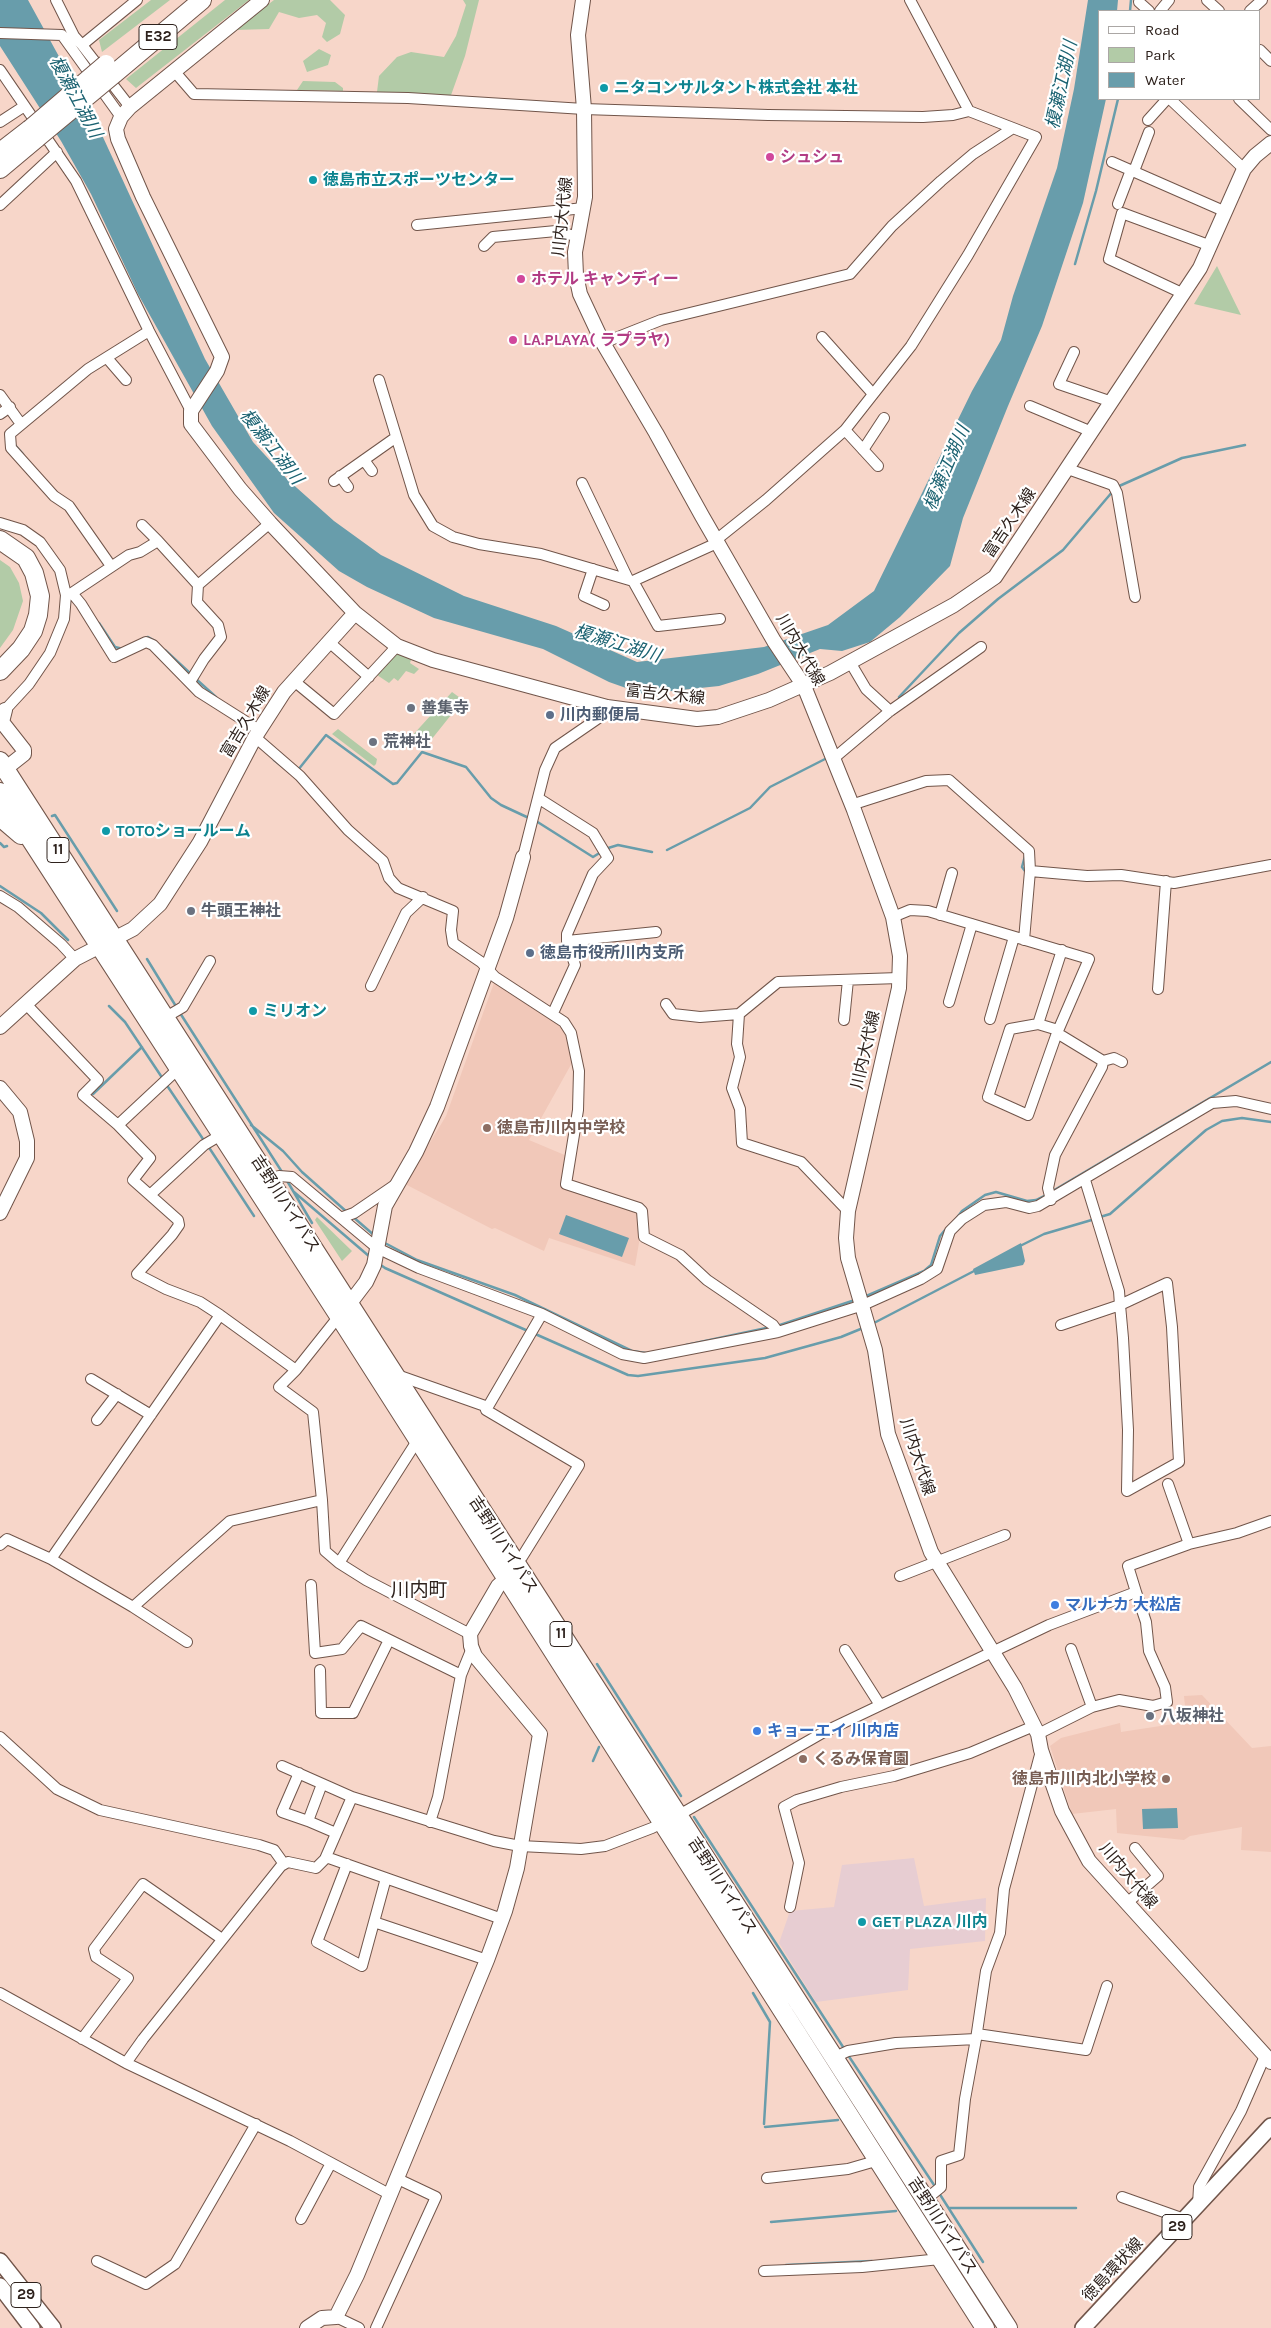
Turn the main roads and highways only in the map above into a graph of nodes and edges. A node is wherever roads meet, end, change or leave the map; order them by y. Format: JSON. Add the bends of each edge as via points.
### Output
{"nodes":[{"id":1,"x":185,"y":0,"type":"edge"},
{"id":2,"x":202,"y":0,"type":"edge"},
{"id":3,"x":262,"y":0,"type":"edge"},
{"id":4,"x":583,"y":0,"type":"edge"},
{"id":5,"x":110,"y":69,"type":"junction"},
{"id":6,"x":34,"y":134,"type":"junction"},
{"id":7,"x":1271,"y":143,"type":"edge"},
{"id":8,"x":0,"y":152,"type":"edge"},
{"id":9,"x":0,"y":169,"type":"edge"},
{"id":10,"x":0,"y":540,"type":"edge"},
{"id":11,"x":0,"y":552,"type":"edge"},
{"id":12,"x":355,"y":613,"type":"junction"},
{"id":13,"x":0,"y":656,"type":"edge"},
{"id":14,"x":0,"y":671,"type":"edge"},
{"id":15,"x":804,"y":686,"type":"junction"},
{"id":16,"x":5,"y":710,"type":"road end"},
{"id":17,"x":3,"y":765,"type":"edge"},
{"id":18,"x":0,"y":792,"type":"edge"},
{"id":19,"x":0,"y":817,"type":"edge"},
{"id":20,"x":37,"y":849,"type":"junction"},
{"id":21,"x":523,"y":857,"type":"road end"},
{"id":22,"x":116,"y":939,"type":"junction"},
{"id":23,"x":99,"y":948,"type":"junction"},
{"id":24,"x":0,"y":1027,"type":"edge"},
{"id":25,"x":0,"y":1088,"type":"edge"},
{"id":26,"x":0,"y":1213,"type":"edge"},
{"id":27,"x":344,"y":1310,"type":"junction"},
{"id":28,"x":506,"y":1579,"type":"junction"},
{"id":29,"x":669,"y":1819,"type":"junction"},
{"id":30,"x":1268,"y":2059,"type":"edge"},
{"id":31,"x":1271,"y":2126,"type":"edge"},
{"id":32,"x":0,"y":2261,"type":"edge"},
{"id":33,"x":0,"y":2286,"type":"edge"},
{"id":34,"x":32,"y":2328,"type":"edge"},
{"id":35,"x":53,"y":2328,"type":"edge"},
{"id":36,"x":307,"y":2328,"type":"edge"},
{"id":37,"x":985,"y":2328,"type":"edge"},
{"id":38,"x":1008,"y":2328,"type":"edge"},
{"id":39,"x":1083,"y":2328,"type":"edge"}],
"edges":[{"from":1,"to":5,"type":"highway","number":"E32"},
{"from":2,"to":5,"type":"highway","number":"E32"},
{"from":3,"to":12,"type":"main road","via":[[126,112],[116,129],[159,231],[222,357],[217,371],[193,408],[191,424],[270,524]]},
{"from":4,"to":15,"type":"main road","name":"川内大代線","via":[[578,35],[584,109],[584,208],[575,252],[579,288],[603,343],[774,641]]},
{"from":5,"to":6,"type":"highway","number":"E32","bridge":true},
{"from":6,"to":8,"type":"highway","number":"E32"},
{"from":6,"to":9,"type":"highway","number":"E32"},
{"from":7,"to":15,"type":"main road","name":"富吉久木線","via":[[1244,169],[1211,246],[1184,294],[995,577],[954,605]]},
{"from":10,"to":14,"type":"highway","via":[[26,558],[34,572],[40,596],[33,631]]},
{"from":11,"to":13,"type":"highway","via":[[24,574],[29,600],[24,624]]},
{"from":12,"to":15,"type":"main road","name":"富吉久木線","via":[[397,646],[433,660],[607,707],[697,719],[718,717]]},
{"from":12,"to":22,"type":"main road","name":"富吉久木線","via":[[294,680],[257,733],[176,882],[153,912]]},
{"from":15,"to":30,"type":"main road","name":"川内大代線","via":[[893,917],[900,956],[899,978],[848,1211],[846,1238],[848,1258],[875,1350],[888,1434],[931,1552],[1016,1688],[1036,1730],[1062,1811],[1089,1861]]},
{"from":16,"to":17,"type":"main road","via":[[2,722],[24,754]]},
{"from":17,"to":22,"type":"highway","name":"吉野川バイパス","number":"11"},
{"from":18,"to":20,"type":"highway","name":"吉野川バイパス","number":"11"},
{"from":19,"to":20,"type":"highway"},
{"from":20,"to":23,"type":"highway","name":"吉野川バイパス","number":"11"},
{"from":21,"to":27,"type":"main road","via":[[506,918],[437,1108],[385,1206],[377,1249],[366,1282]]},
{"from":22,"to":23,"type":"main road","name":"富吉久木線"},
{"from":22,"to":27,"type":"highway","name":"吉野川バイパス","number":"11","via":[[174,1012],[280,1177]]},
{"from":23,"to":24,"type":"main road","name":"富吉久木線","via":[[74,959]]},
{"from":23,"to":27,"type":"highway","name":"吉野川バイパス","number":"11","via":[[170,1078],[211,1141]]},
{"from":25,"to":26,"type":"main road","via":[[20,1112],[28,1141],[27,1158]]},
{"from":27,"to":28,"type":"highway","name":"吉野川バイパス","number":"11","via":[[417,1441]]},
{"from":27,"to":29,"type":"highway","name":"吉野川バイパス","number":"11","via":[[394,1373],[515,1563]]},
{"from":28,"to":29,"type":"highway","name":"吉野川バイパス","number":"11"},
{"from":28,"to":36,"type":"main road","via":[[498,1586],[470,1634],[476,1656],[540,1734],[516,1868],[487,1960],[357,2275],[336,2316],[322,2318]]},
{"from":29,"to":37,"type":"highway","name":"吉野川バイパス","number":"11"},
{"from":29,"to":38,"type":"highway","name":"吉野川バイパス","number":"11","via":[[842,2054],[933,2194]]},
{"from":31,"to":39,"type":"main road","name":"徳島環状線","number":"29"},
{"from":32,"to":35,"type":"main road","number":"29"},
{"from":33,"to":34,"type":"main road","number":"29"}]}
